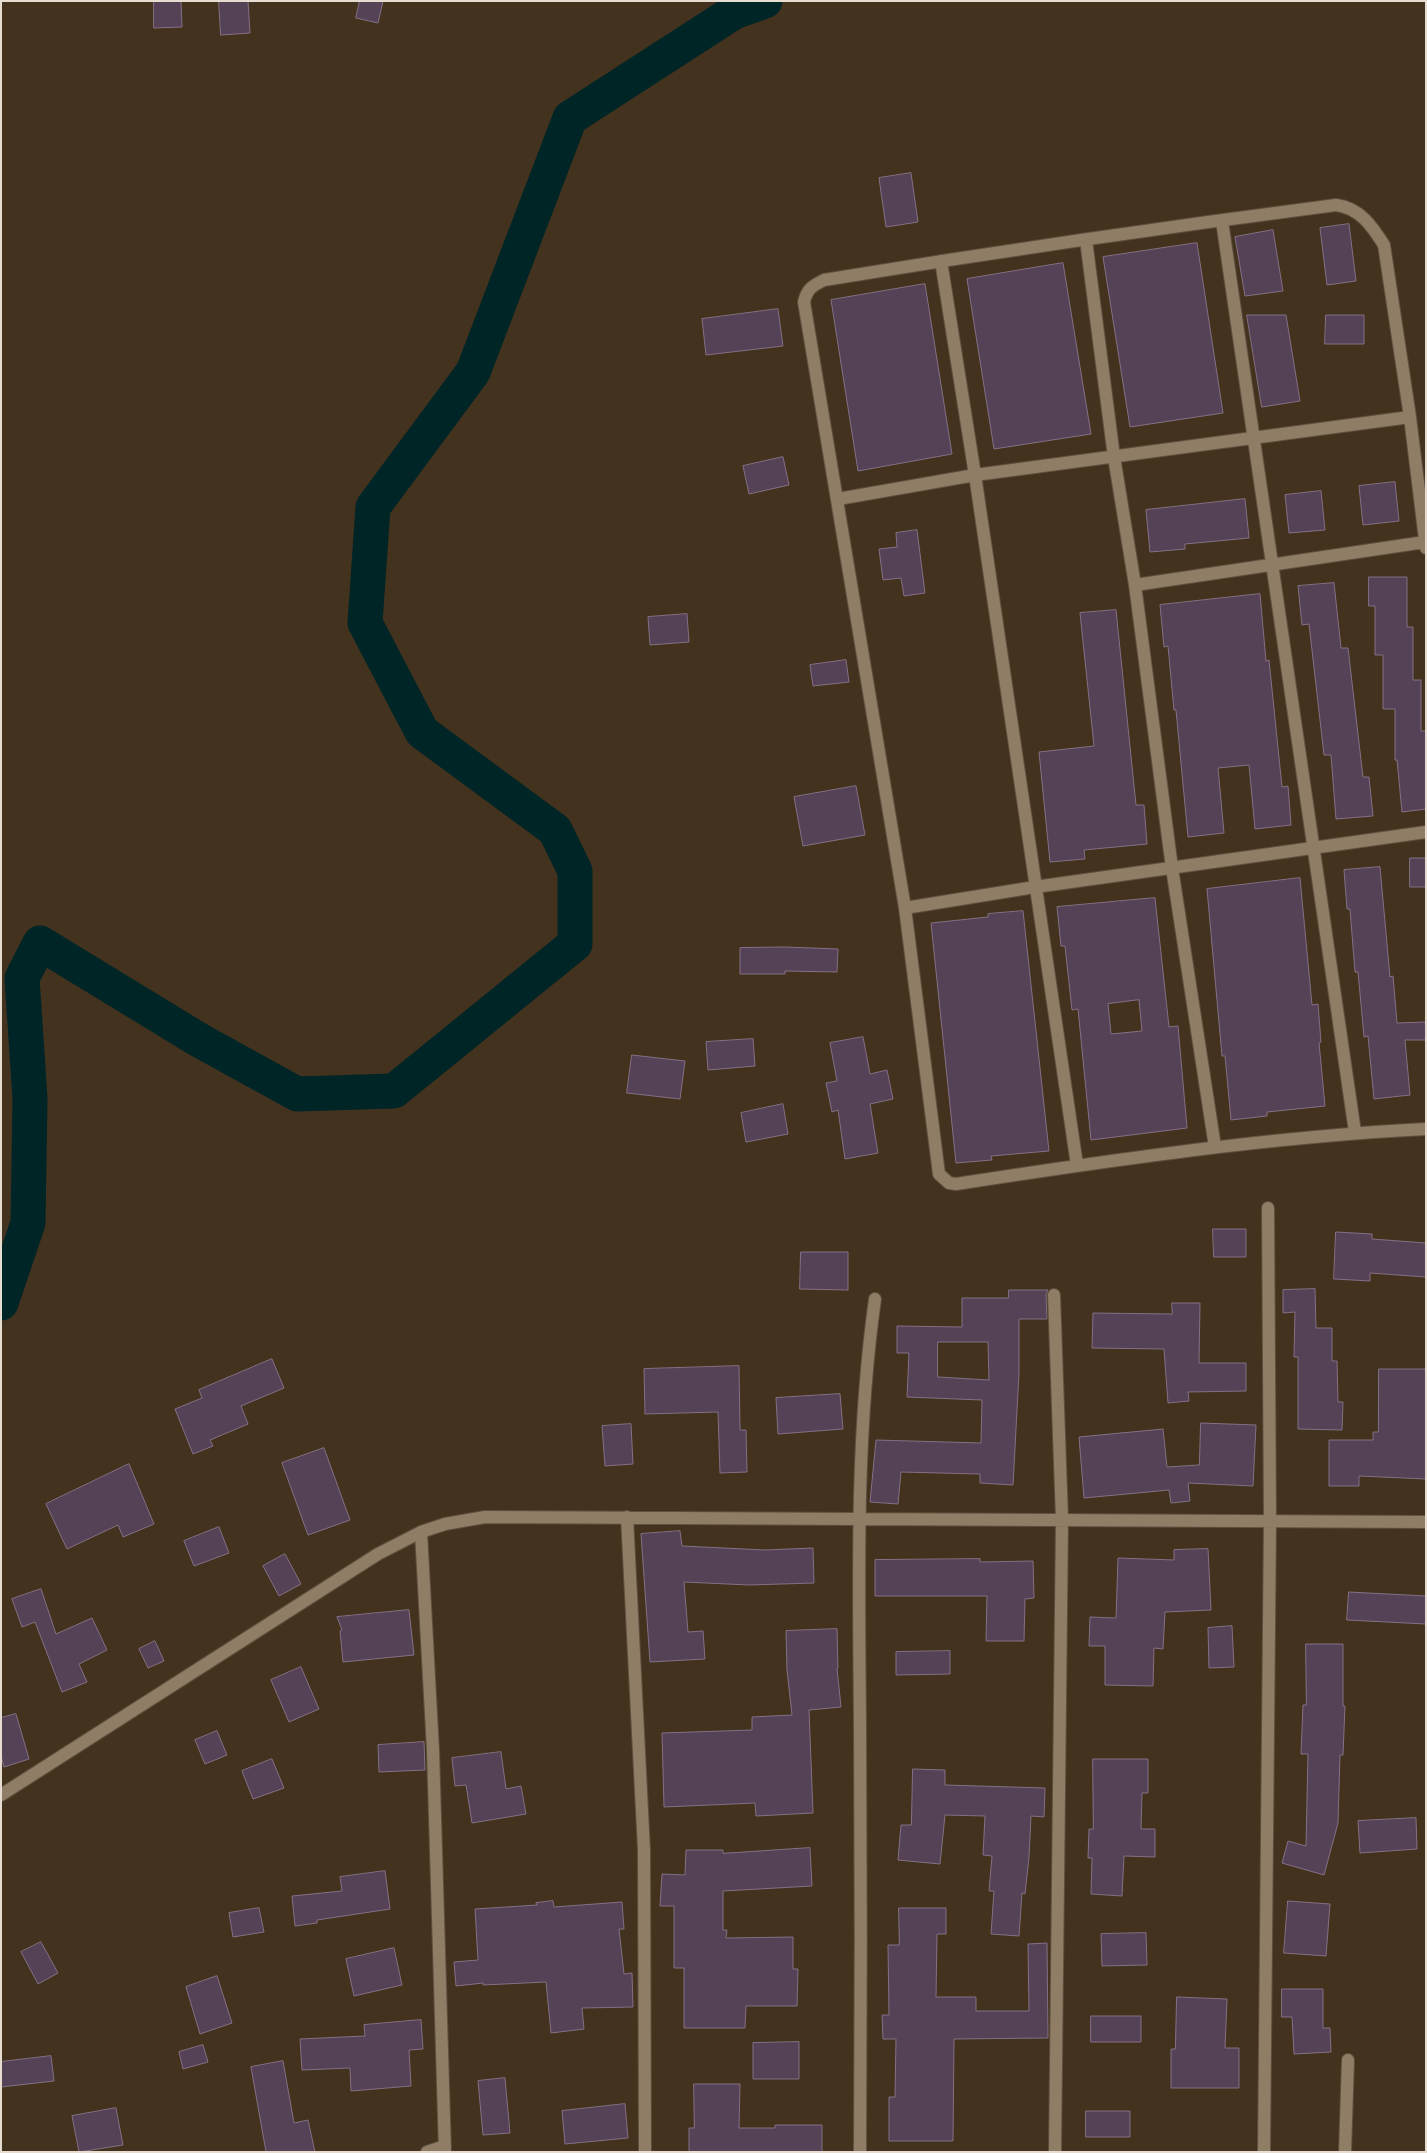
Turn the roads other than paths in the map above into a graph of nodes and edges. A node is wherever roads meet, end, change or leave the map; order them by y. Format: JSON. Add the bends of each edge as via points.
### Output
{"nodes":[{"id":1,"x":1222,"y":221,"type":"junction"},
{"id":2,"x":1086,"y":240,"type":"junction"},
{"id":3,"x":941,"y":261,"type":"junction"},
{"id":4,"x":1410,"y":417,"type":"junction"},
{"id":5,"x":1254,"y":437,"type":"junction"},
{"id":6,"x":1114,"y":457,"type":"junction"},
{"id":7,"x":975,"y":475,"type":"junction"},
{"id":8,"x":838,"y":499,"type":"junction"},
{"id":9,"x":1425,"y":545,"type":"edge"},
{"id":10,"x":1273,"y":565,"type":"junction"},
{"id":11,"x":1135,"y":585,"type":"junction"},
{"id":12,"x":1426,"y":832,"type":"edge"},
{"id":13,"x":1312,"y":848,"type":"junction"},
{"id":14,"x":1172,"y":868,"type":"junction"},
{"id":15,"x":1035,"y":887,"type":"junction"},
{"id":16,"x":905,"y":908,"type":"junction"},
{"id":17,"x":1426,"y":1129,"type":"edge"},
{"id":18,"x":1355,"y":1132,"type":"junction"},
{"id":19,"x":1215,"y":1147,"type":"junction"},
{"id":20,"x":1077,"y":1166,"type":"junction"},
{"id":21,"x":1268,"y":1208,"type":"dead end"},
{"id":22,"x":1054,"y":1295,"type":"dead end"},
{"id":23,"x":875,"y":1299,"type":"dead end"},
{"id":24,"x":627,"y":1517,"type":"junction"},
{"id":25,"x":1062,"y":1519,"type":"junction"},
{"id":26,"x":858,"y":1520,"type":"junction"},
{"id":27,"x":1270,"y":1520,"type":"junction"},
{"id":28,"x":1426,"y":1522,"type":"edge"},
{"id":29,"x":421,"y":1532,"type":"junction"},
{"id":30,"x":1,"y":1795,"type":"edge"},
{"id":31,"x":1348,"y":2060,"type":"dead end"},
{"id":32,"x":445,"y":2149,"type":"edge"},
{"id":33,"x":427,"y":2152,"type":"edge"},
{"id":34,"x":645,"y":2152,"type":"edge"},
{"id":35,"x":860,"y":2152,"type":"edge"},
{"id":36,"x":1056,"y":2152,"type":"edge"},
{"id":37,"x":1264,"y":2152,"type":"edge"},
{"id":38,"x":1345,"y":2152,"type":"edge"}],
"edges":[{"from":1,"to":2,"type":"street"},
{"from":1,"to":4,"type":"street","via":[[1336,205],[1356,211],[1372,226],[1384,245]]},
{"from":1,"to":5,"type":"street"},
{"from":2,"to":3,"type":"street"},
{"from":2,"to":6,"type":"street"},
{"from":3,"to":7,"type":"street"},
{"from":3,"to":8,"type":"street","via":[[824,280],[811,286],[806,293],[804,302]]},
{"from":4,"to":5,"type":"street"},
{"from":4,"to":9,"type":"street"},
{"from":5,"to":6,"type":"street"},
{"from":5,"to":10,"type":"street"},
{"from":6,"to":7,"type":"street"},
{"from":6,"to":11,"type":"street"},
{"from":7,"to":8,"type":"street"},
{"from":7,"to":15,"type":"street"},
{"from":8,"to":16,"type":"street"},
{"from":9,"to":10,"type":"street"},
{"from":10,"to":11,"type":"street"},
{"from":10,"to":13,"type":"street"},
{"from":11,"to":14,"type":"street"},
{"from":12,"to":13,"type":"street"},
{"from":13,"to":14,"type":"street"},
{"from":13,"to":18,"type":"street"},
{"from":14,"to":15,"type":"street"},
{"from":14,"to":19,"type":"street"},
{"from":15,"to":16,"type":"street"},
{"from":15,"to":20,"type":"street"},
{"from":16,"to":20,"type":"street","via":[[939,1174],[949,1183],[956,1184]]},
{"from":17,"to":18,"type":"street"},
{"from":18,"to":19,"type":"street"},
{"from":19,"to":20,"type":"street"},
{"from":21,"to":27,"type":"street"},
{"from":22,"to":25,"type":"street"},
{"from":23,"to":26,"type":"street","via":[[863,1402]]},
{"from":24,"to":26,"type":"street"},
{"from":24,"to":29,"type":"street","via":[[485,1517]]},
{"from":24,"to":34,"type":"street","via":[[644,1850]]},
{"from":25,"to":26,"type":"street"},
{"from":25,"to":27,"type":"street"},
{"from":25,"to":36,"type":"street"},
{"from":26,"to":35,"type":"street","via":[[862,1938]]},
{"from":27,"to":28,"type":"street"},
{"from":27,"to":37,"type":"street"},
{"from":29,"to":30,"type":"street","via":[[378,1554]]},
{"from":29,"to":32,"type":"street","via":[[433,1750]]},
{"from":31,"to":38,"type":"street"},
{"from":32,"to":33,"type":"street"}]}
